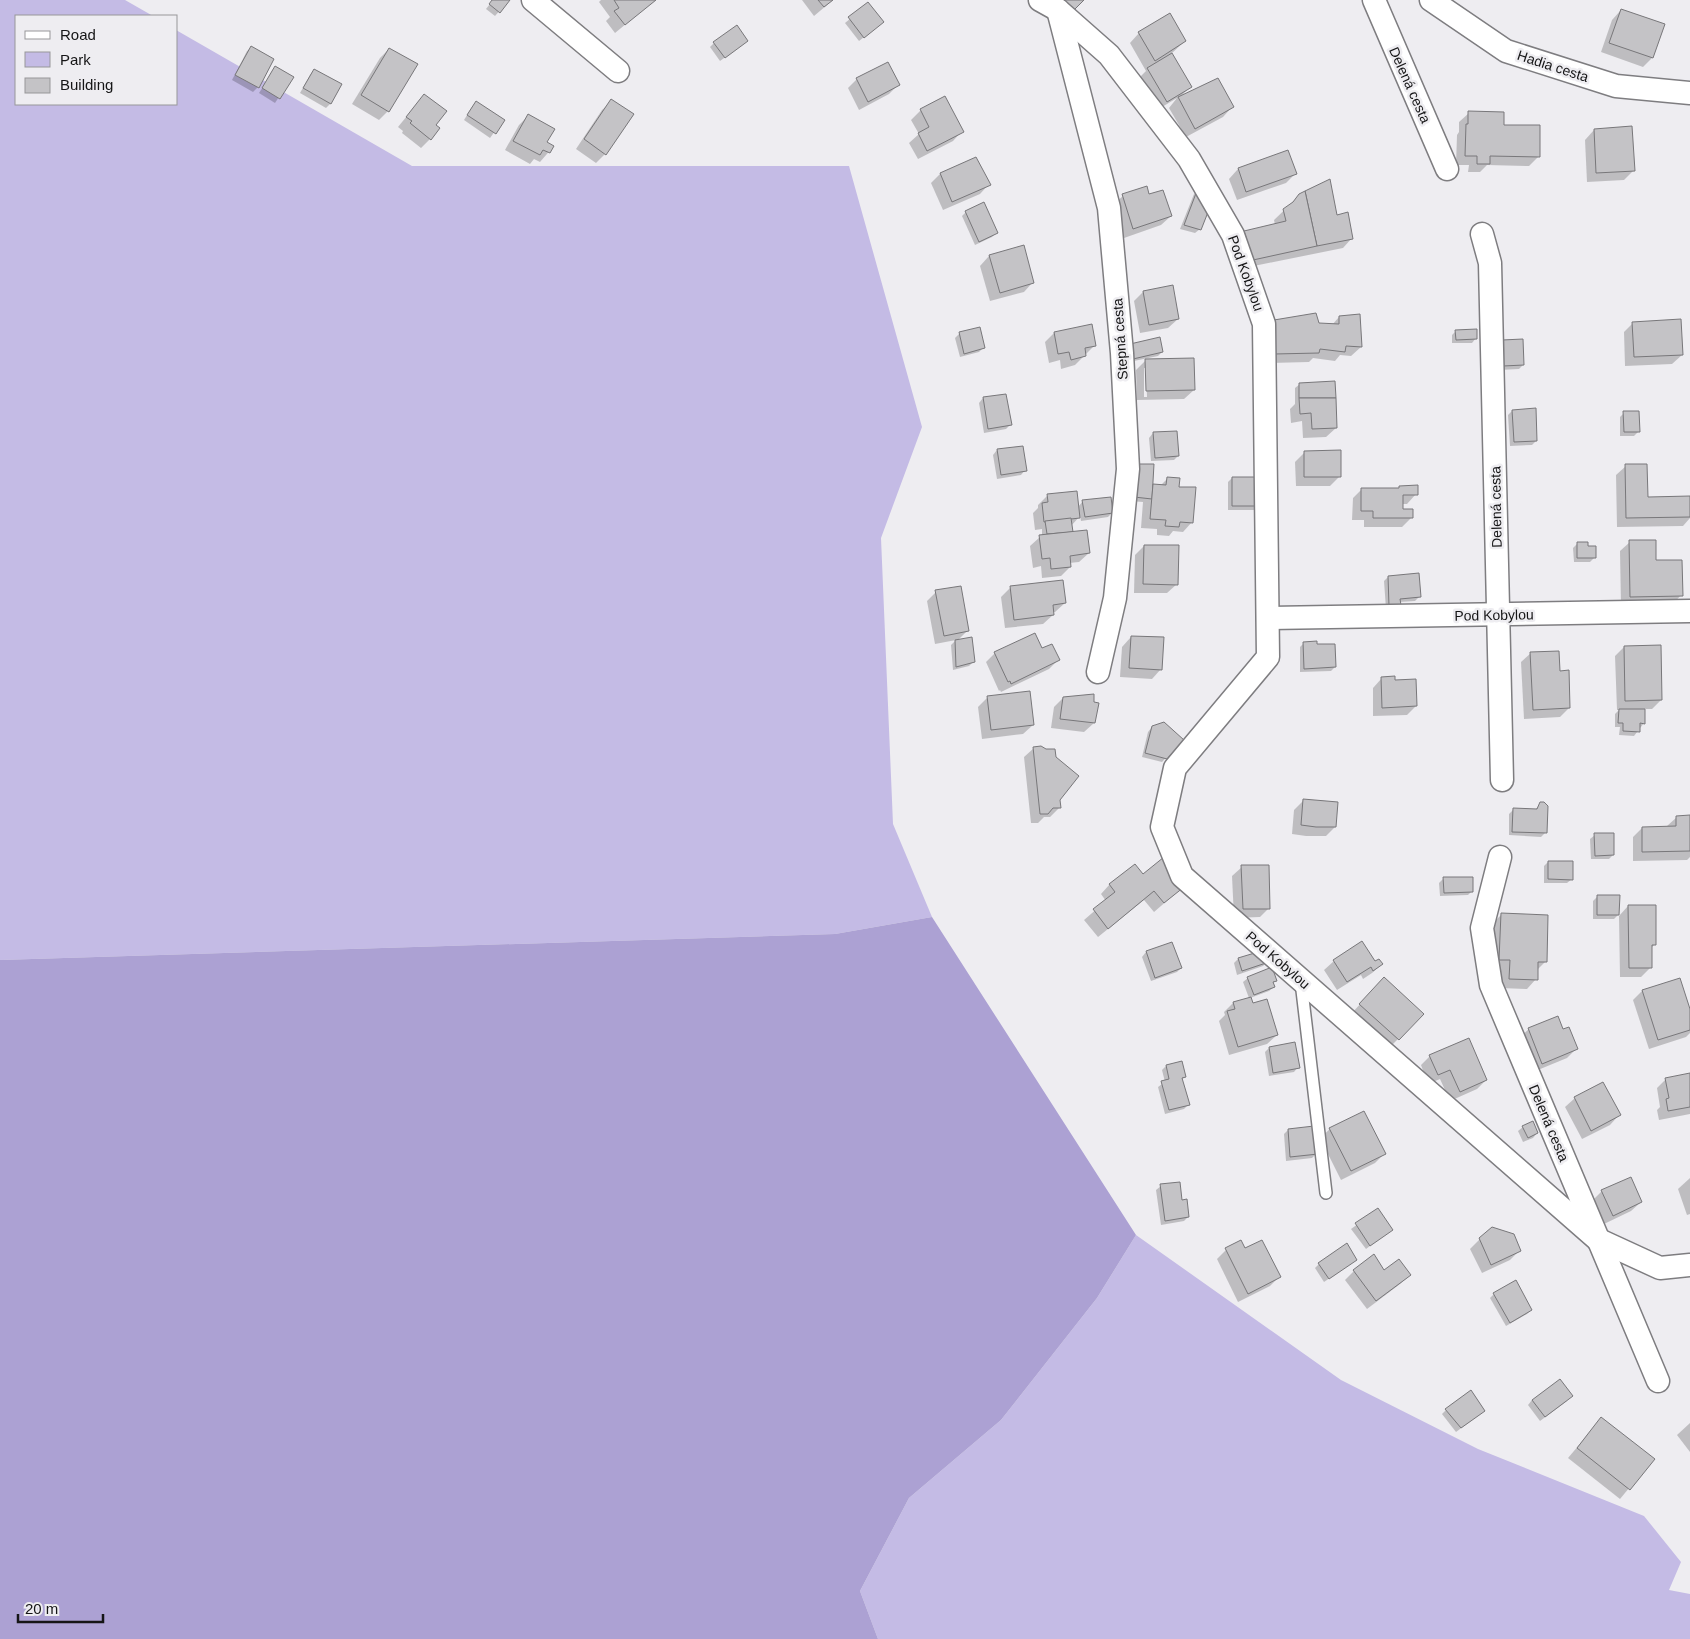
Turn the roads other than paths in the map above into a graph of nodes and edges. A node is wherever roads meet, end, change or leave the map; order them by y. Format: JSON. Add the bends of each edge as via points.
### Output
{"nodes":[{"id":1,"x":533,"y":0,"type":"edge"},
{"id":2,"x":1374,"y":0,"type":"edge"},
{"id":3,"x":1431,"y":0,"type":"edge"},
{"id":4,"x":1049,"y":5,"type":"edge"},
{"id":5,"x":618,"y":71,"type":"dead end"},
{"id":6,"x":1690,"y":93,"type":"edge"},
{"id":7,"x":1447,"y":169,"type":"dead end"},
{"id":8,"x":1482,"y":234,"type":"dead end"},
{"id":9,"x":1690,"y":611,"type":"edge"},
{"id":10,"x":1498,"y":615,"type":"junction"},
{"id":11,"x":1268,"y":618,"type":"junction"},
{"id":12,"x":1098,"y":672,"type":"dead end"},
{"id":13,"x":1502,"y":780,"type":"dead end"},
{"id":14,"x":1500,"y":857,"type":"dead end"},
{"id":15,"x":1301,"y":980,"type":"junction"},
{"id":16,"x":1326,"y":1193,"type":"dead end"},
{"id":17,"x":1597,"y":1239,"type":"junction"},
{"id":18,"x":1690,"y":1265,"type":"edge"},
{"id":19,"x":1658,"y":1381,"type":"dead end"}],
"edges":[{"from":1,"to":5,"type":"street"},
{"from":2,"to":7,"type":"street","name":"Delená cesta"},
{"from":3,"to":6,"type":"street","name":"Hadia cesta","via":[[1506,51],[1616,86]]},
{"from":4,"to":11,"type":"street","name":"Pod Kobylou","via":[[1110,55],[1189,159],[1233,235],[1264,324]]},
{"from":4,"to":12,"type":"street","name":"Stepná cesta","via":[[1108,208],[1122,353],[1128,469],[1115,598]]},
{"from":8,"to":10,"type":"street","name":"Delená cesta","via":[[1490,262]]},
{"from":9,"to":10,"type":"street","name":"Pod Kobylou"},
{"from":10,"to":11,"type":"street","name":"Pod Kobylou"},
{"from":10,"to":13,"type":"street","name":"Delená cesta"},
{"from":11,"to":15,"type":"street","name":"Pod Kobylou","via":[[1268,657],[1176,768],[1162,827],[1182,876]]},
{"from":14,"to":17,"type":"street","name":"Delená cesta","via":[[1482,928],[1491,985]]},
{"from":15,"to":16,"type":"lane"},
{"from":15,"to":17,"type":"street","name":"Pod Kobylou"},
{"from":17,"to":18,"type":"street","via":[[1660,1268]]},
{"from":17,"to":19,"type":"street","name":"Delená cesta"}]}
